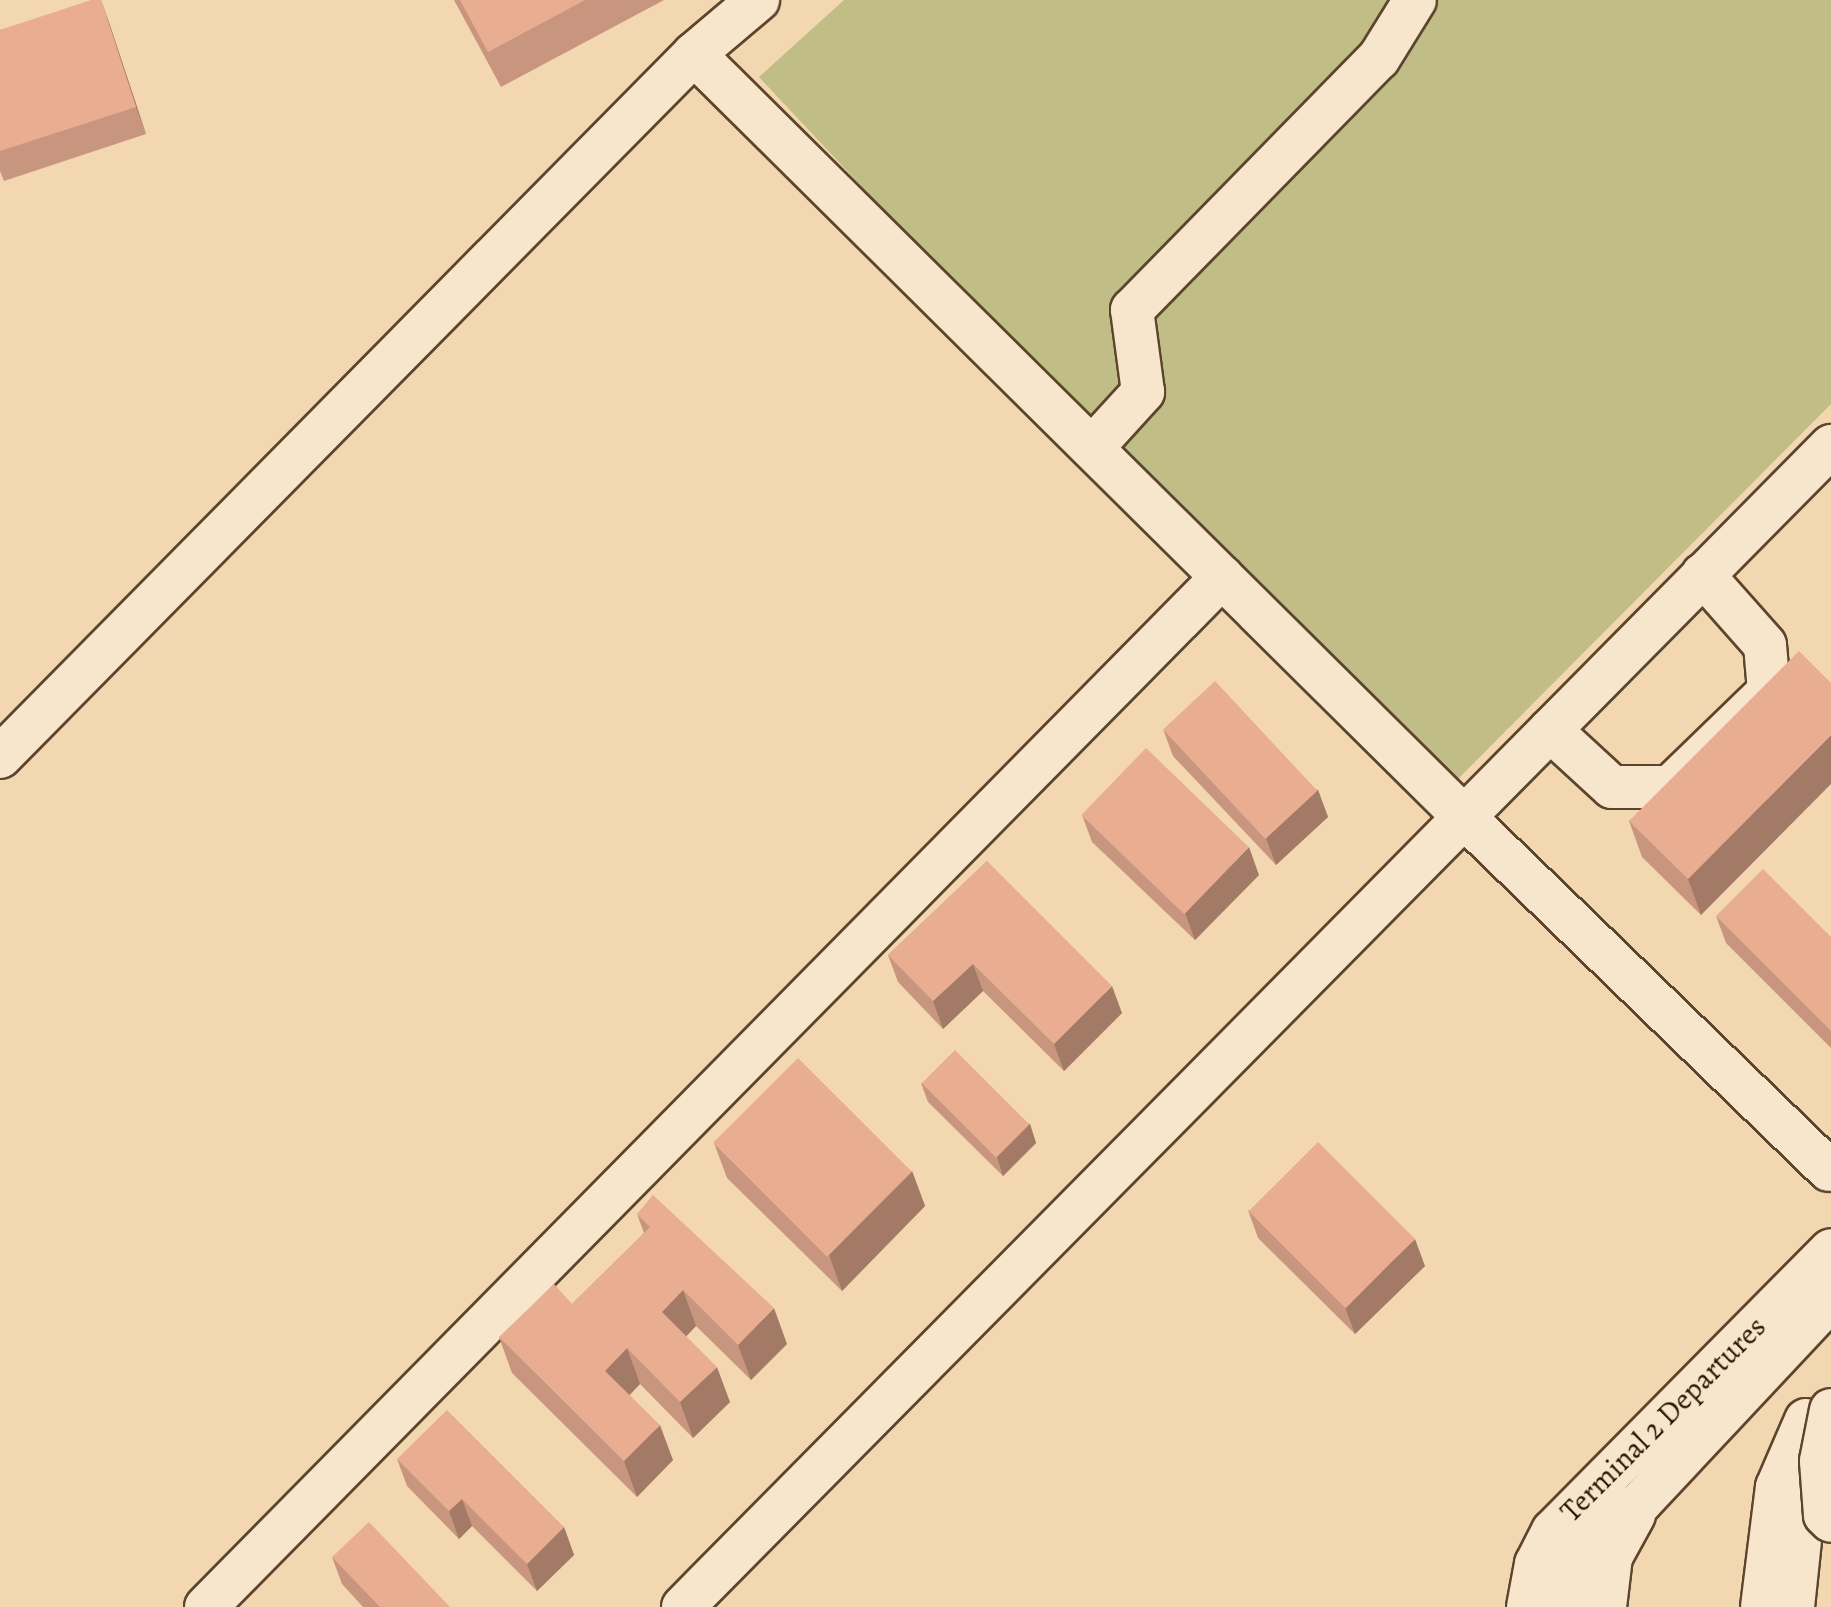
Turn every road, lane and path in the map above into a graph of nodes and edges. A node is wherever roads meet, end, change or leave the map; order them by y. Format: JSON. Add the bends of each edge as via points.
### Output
{"nodes":[{"id":1,"x":758,"y":0,"type":"edge"},
{"id":2,"x":1415,"y":0,"type":"edge"},
{"id":3,"x":694,"y":54,"type":"junction"},
{"id":4,"x":1831,"y":446,"type":"edge"},
{"id":5,"x":1092,"y":448,"type":"junction"},
{"id":6,"x":1703,"y":575,"type":"junction"},
{"id":7,"x":1222,"y":577,"type":"junction"},
{"id":8,"x":1550,"y":730,"type":"junction"},
{"id":9,"x":0,"y":757,"type":"edge"},
{"id":10,"x":1463,"y":816,"type":"junction"},
{"id":11,"x":1829,"y":1170,"type":"edge"},
{"id":12,"x":1831,"y":1250,"type":"edge"},
{"id":13,"x":1831,"y":1299,"type":"edge"},
{"id":14,"x":1823,"y":1418,"type":"edge"},
{"id":15,"x":1640,"y":1503,"type":"junction"},
{"id":16,"x":1831,"y":1521,"type":"edge"},
{"id":17,"x":206,"y":1607,"type":"edge"},
{"id":18,"x":683,"y":1607,"type":"edge"},
{"id":19,"x":1528,"y":1607,"type":"edge"},
{"id":20,"x":1565,"y":1607,"type":"edge"},
{"id":21,"x":1605,"y":1607,"type":"edge"},
{"id":22,"x":1762,"y":1607,"type":"edge"},
{"id":23,"x":1793,"y":1607,"type":"edge"}],
"edges":[{"from":1,"to":3,"type":"street"},
{"from":2,"to":5,"type":"street","via":[[1379,58],[1132,310],[1143,392]]},
{"from":3,"to":5,"type":"street"},
{"from":3,"to":9,"type":"street"},
{"from":4,"to":6,"type":"street"},
{"from":5,"to":7,"type":"street"},
{"from":6,"to":8,"type":"street"},
{"from":6,"to":8,"type":"street","via":[[1765,645],[1769,691],[1670,787],[1612,787]]},
{"from":7,"to":10,"type":"street"},
{"from":7,"to":17,"type":"street"},
{"from":8,"to":10,"type":"street"},
{"from":10,"to":11,"type":"street"},
{"from":10,"to":18,"type":"street"},
{"from":12,"to":19,"type":"street","name":"Terminal 2 Departures","via":[[1553,1531],[1536,1564]]},
{"from":13,"to":15,"type":"street"},
{"from":14,"to":16,"type":"street","bridge":true,"via":[[1825,1515]]},
{"from":14,"to":22,"type":"street","via":[[1777,1487]]},
{"from":14,"to":23,"type":"street","via":[[1804,1503]]},
{"from":15,"to":20,"type":"street","via":[[1597,1534],[1576,1561]]},
{"from":15,"to":21,"type":"street","via":[[1611,1557]]}]}
